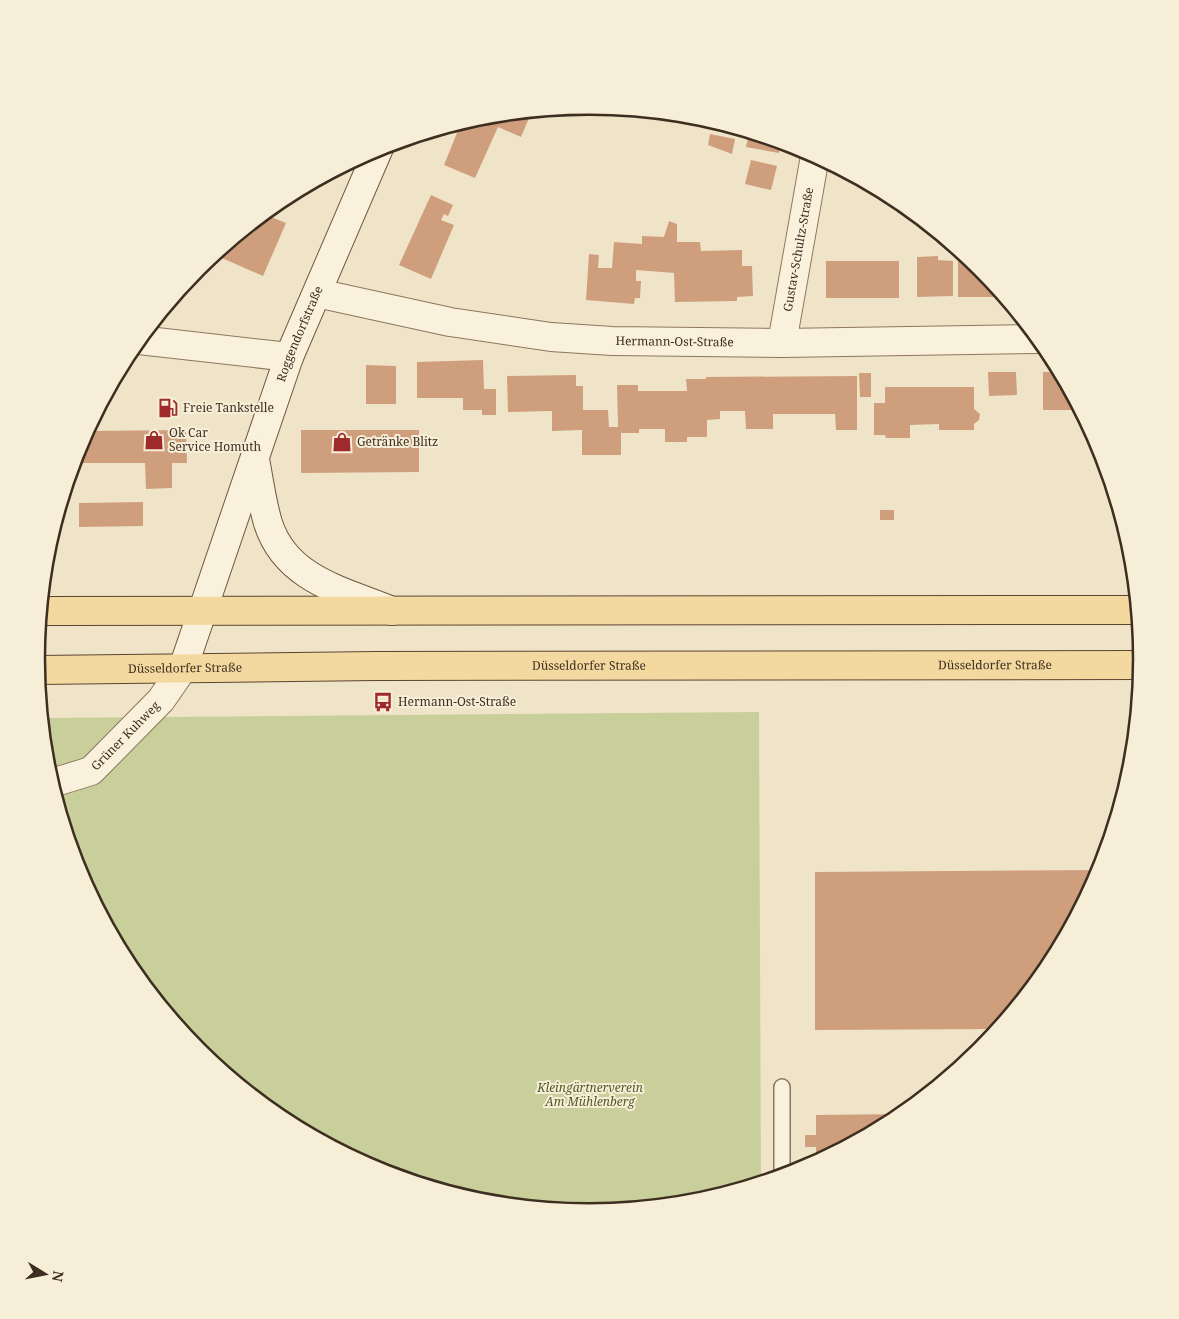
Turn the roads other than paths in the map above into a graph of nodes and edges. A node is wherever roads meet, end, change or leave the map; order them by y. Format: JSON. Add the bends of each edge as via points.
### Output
{"nodes":[{"id":1,"x":374,"y":159,"type":"edge"},
{"id":2,"x":814,"y":163,"type":"edge"},
{"id":3,"x":317,"y":293,"type":"junction"},
{"id":4,"x":1029,"y":339,"type":"edge"},
{"id":5,"x":149,"y":341,"type":"edge"},
{"id":6,"x":782,"y":342,"type":"junction"},
{"id":7,"x":289,"y":357,"type":"junction"},
{"id":8,"x":255,"y":457,"type":"junction"},
{"id":9,"x":1131,"y":610,"type":"edge"},
{"id":10,"x":47,"y":611,"type":"edge"},
{"id":11,"x":204,"y":611,"type":"junction"},
{"id":12,"x":393,"y":611,"type":"junction"},
{"id":13,"x":1134,"y":665,"type":"edge"},
{"id":14,"x":183,"y":668,"type":"junction"},
{"id":15,"x":45,"y":670,"type":"edge"},
{"id":16,"x":59,"y":781,"type":"edge"},
{"id":17,"x":782,"y":1087,"type":"dead end"},
{"id":18,"x":782,"y":1169,"type":"edge"}],
"edges":[{"from":1,"to":3,"type":"street","name":"Roggendorfstraße"},
{"from":2,"to":6,"type":"street","name":"Gustav-Schultz-Straße"},
{"from":3,"to":6,"type":"street","name":"Hermann-Ost-Straße","via":[[450,322],[551,337],[612,341]]},
{"from":3,"to":7,"type":"street","name":"Roggendorfstraße"},
{"from":4,"to":6,"type":"street","name":"Hermann-Ost-Straße"},
{"from":5,"to":7,"type":"street"},
{"from":7,"to":8,"type":"street","name":"Roggendorfstraße"},
{"from":8,"to":11,"type":"street","name":"Roggendorfstraße"},
{"from":8,"to":12,"type":"street","via":[[268,525],[289,561],[311,579]]},
{"from":9,"to":12,"type":"main road"},
{"from":10,"to":11,"type":"main road"},
{"from":11,"to":12,"type":"main road"},
{"from":11,"to":14,"type":"street","name":"Roggendorfstraße"},
{"from":13,"to":14,"type":"main road","name":"Düsseldorfer Straße"},
{"from":14,"to":15,"type":"main road","name":"Düsseldorfer Straße"},
{"from":14,"to":16,"type":"street","name":"Grüner Kuhweg","via":[[161,700],[90,771]]},
{"from":17,"to":18,"type":"lane"}]}
